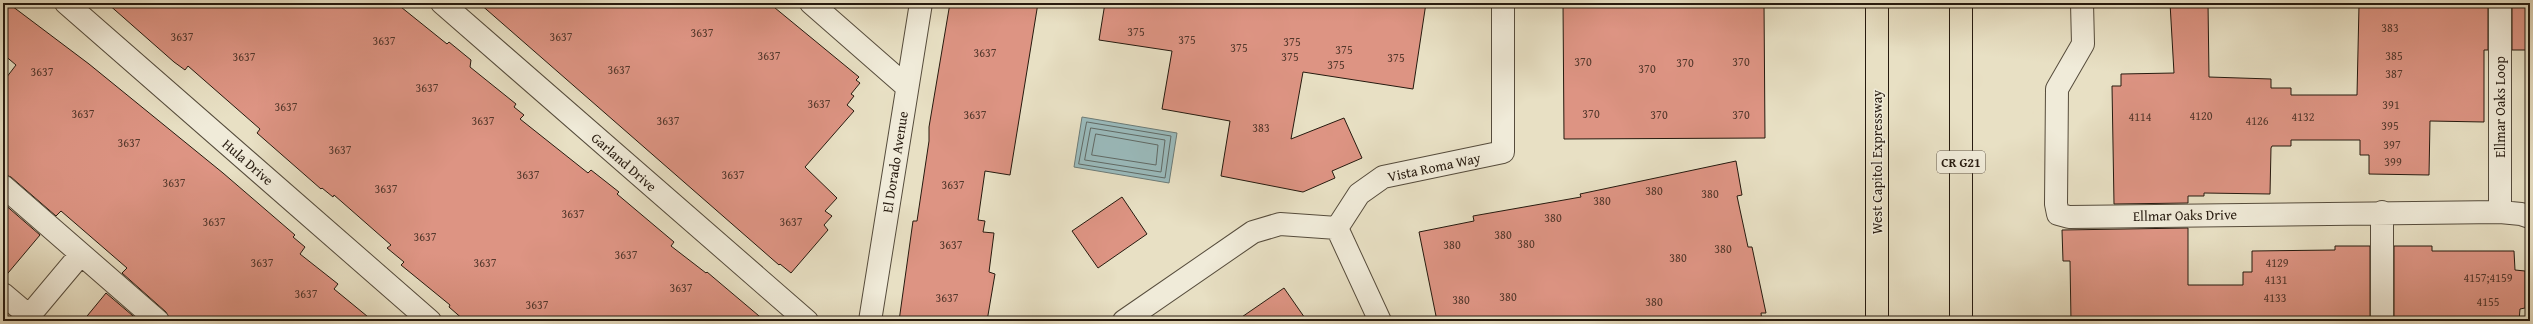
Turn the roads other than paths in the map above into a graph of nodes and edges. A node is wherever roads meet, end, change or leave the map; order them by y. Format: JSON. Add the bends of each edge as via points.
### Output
{"nodes":[{"id":1,"x":66,"y":3,"type":"edge"},
{"id":2,"x":442,"y":3,"type":"edge"},
{"id":3,"x":811,"y":3,"type":"edge"},
{"id":4,"x":921,"y":3,"type":"edge"},
{"id":5,"x":1503,"y":3,"type":"edge"},
{"id":6,"x":1961,"y":3,"type":"edge"},
{"id":7,"x":2082,"y":3,"type":"edge"},
{"id":8,"x":2500,"y":3,"type":"edge"},
{"id":9,"x":1876,"y":5,"type":"edge"},
{"id":10,"x":907,"y":87,"type":"junction"},
{"id":11,"x":3,"y":186,"type":"edge"},
{"id":12,"x":2382,"y":212,"type":"junction"},
{"id":13,"x":2500,"y":212,"type":"junction"},
{"id":14,"x":2530,"y":217,"type":"edge"},
{"id":15,"x":1337,"y":228,"type":"junction"},
{"id":16,"x":81,"y":254,"type":"junction"},
{"id":17,"x":3,"y":294,"type":"edge"},
{"id":18,"x":32,"y":319,"type":"edge"},
{"id":19,"x":158,"y":321,"type":"edge"},
{"id":20,"x":430,"y":321,"type":"edge"},
{"id":21,"x":807,"y":321,"type":"edge"},
{"id":22,"x":870,"y":321,"type":"edge"},
{"id":23,"x":1124,"y":321,"type":"edge"},
{"id":24,"x":1380,"y":321,"type":"edge"},
{"id":25,"x":1877,"y":321,"type":"edge"},
{"id":26,"x":1961,"y":321,"type":"edge"},
{"id":27,"x":2382,"y":321,"type":"edge"}],
"edges":[{"from":1,"to":20,"type":"street","name":"Hula Drive"},
{"from":2,"to":21,"type":"street","name":"Garland Drive"},
{"from":3,"to":10,"type":"street"},
{"from":4,"to":10,"type":"street","name":"El Dorado Avenue"},
{"from":5,"to":15,"type":"street","name":"Vista Roma Way","via":[[1503,152],[1383,177],[1359,194]]},
{"from":6,"to":26,"type":"highway","number":"CR G21"},
{"from":7,"to":12,"type":"street","name":"Ellmar Oaks Drive","via":[[2083,44],[2057,89],[2058,214],[2069,217]]},
{"from":8,"to":13,"type":"street","name":"Ellmar Oaks Loop"},
{"from":9,"to":25,"type":"highway","name":"West Capitol Expressway"},
{"from":10,"to":22,"type":"street","name":"El Dorado Avenue"},
{"from":11,"to":16,"type":"street"},
{"from":12,"to":13,"type":"street","name":"Ellmar Oaks Drive"},
{"from":12,"to":27,"type":"street"},
{"from":13,"to":14,"type":"street","name":"Ellmar Oaks Drive"},
{"from":15,"to":23,"type":"street","via":[[1280,224],[1253,232]]},
{"from":15,"to":24,"type":"street"},
{"from":16,"to":18,"type":"street"},
{"from":16,"to":19,"type":"street"},
{"from":17,"to":18,"type":"street"}]}
